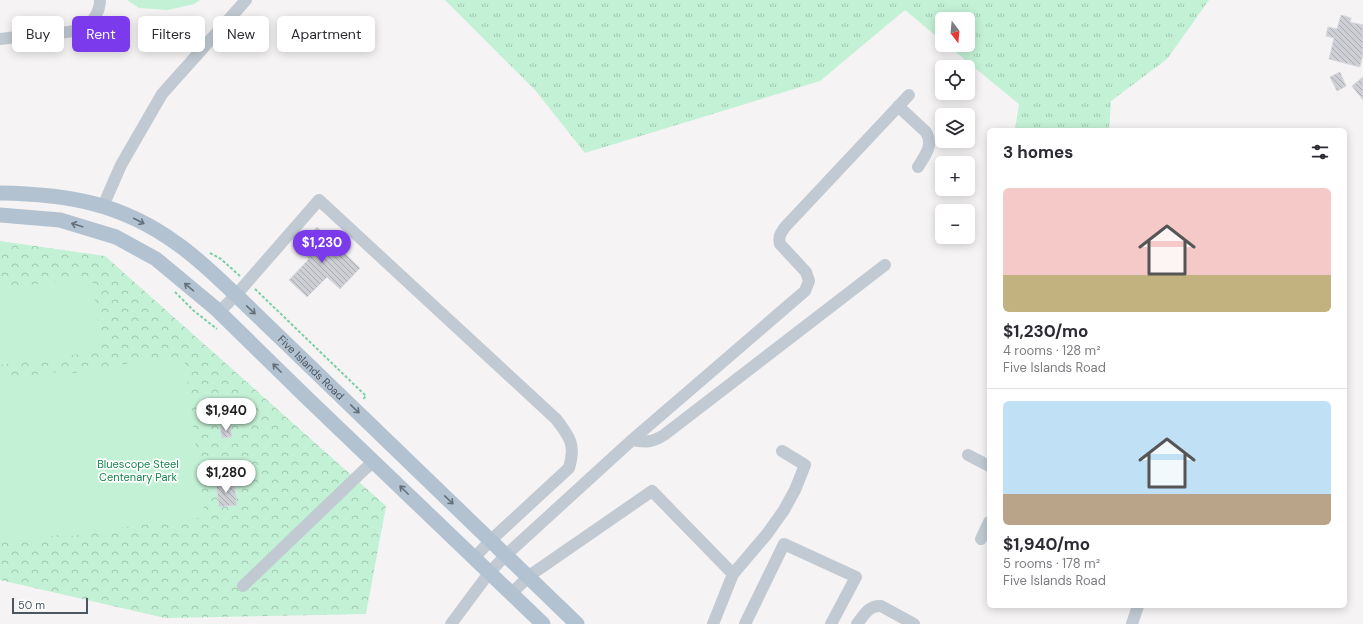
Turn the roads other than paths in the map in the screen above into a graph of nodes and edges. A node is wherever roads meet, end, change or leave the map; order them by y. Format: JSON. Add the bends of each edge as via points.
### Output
{"nodes":[{"id":1,"x":100,"y":0,"type":"edge"},
{"id":2,"x":246,"y":0,"type":"edge"},
{"id":3,"x":0,"y":39,"type":"edge"},
{"id":4,"x":909,"y":95,"type":"dead end"},
{"id":5,"x":898,"y":106,"type":"junction"},
{"id":6,"x":918,"y":167,"type":"dead end"},
{"id":7,"x":0,"y":193,"type":"edge"},
{"id":8,"x":30,"y":193,"type":"junction"},
{"id":9,"x":0,"y":196,"type":"edge"},
{"id":10,"x":103,"y":206,"type":"junction"},
{"id":11,"x":2,"y":215,"type":"edge"},
{"id":12,"x":885,"y":265,"type":"dead end"},
{"id":13,"x":236,"y":295,"type":"junction"},
{"id":14,"x":219,"y":312,"type":"junction"},
{"id":15,"x":632,"y":440,"type":"junction"},
{"id":16,"x":782,"y":451,"type":"dead end"},
{"id":17,"x":968,"y":455,"type":"dead end"},
{"id":18,"x":374,"y":462,"type":"junction"},
{"id":19,"x":987,"y":465,"type":"edge"},
{"id":20,"x":987,"y":526,"type":"edge"},
{"id":21,"x":981,"y":539,"type":"dead end"},
{"id":22,"x":490,"y":540,"type":"junction"},
{"id":23,"x":506,"y":555,"type":"junction"},
{"id":24,"x":474,"y":558,"type":"junction"},
{"id":25,"x":489,"y":572,"type":"junction"},
{"id":26,"x":733,"y":574,"type":"junction"},
{"id":27,"x":528,"y":576,"type":"junction"},
{"id":28,"x":243,"y":586,"type":"dead end"},
{"id":29,"x":511,"y":594,"type":"junction"},
{"id":30,"x":1137,"y":608,"type":"edge"},
{"id":31,"x":451,"y":624,"type":"edge"},
{"id":32,"x":543,"y":624,"type":"edge"},
{"id":33,"x":577,"y":624,"type":"edge"},
{"id":34,"x":713,"y":624,"type":"edge"},
{"id":35,"x":745,"y":624,"type":"edge"},
{"id":36,"x":831,"y":624,"type":"edge"},
{"id":37,"x":857,"y":624,"type":"edge"},
{"id":38,"x":914,"y":624,"type":"edge"},
{"id":39,"x":1132,"y":624,"type":"edge"}],
"edges":[{"from":1,"to":3,"type":"street","via":[[97,13],[81,29]]},
{"from":2,"to":10,"type":"street","via":[[162,94],[121,165]]},
{"from":4,"to":5,"type":"street"},
{"from":5,"to":6,"type":"street","via":[[929,137],[929,149]]},
{"from":5,"to":15,"type":"street","via":[[779,235],[780,244],[806,272],[809,280],[805,291]]},
{"from":7,"to":8,"type":"main road","name":"Five Islands Road"},
{"from":8,"to":9,"type":"main road"},
{"from":8,"to":10,"type":"main road","name":"Five Islands Road","via":[[57,195]]},
{"from":10,"to":13,"type":"main road","name":"Five Islands Road","one_way":true,"via":[[138,220],[171,239]]},
{"from":14,"to":11,"type":"main road","one_way":true,"via":[[156,259],[116,237],[60,220]]},
{"from":12,"to":15,"type":"street","via":[[664,435],[650,442]]},
{"from":13,"to":14,"type":"street"},
{"from":13,"to":22,"type":"main road","name":"Five Islands Road","one_way":true},
{"from":13,"to":22,"type":"street","via":[[319,200],[556,420],[567,433],[572,445],[570,468]]},
{"from":18,"to":14,"type":"main road","one_way":true},
{"from":15,"to":23,"type":"street"},
{"from":16,"to":26,"type":"street","via":[[805,465],[796,490],[767,534]]},
{"from":17,"to":19,"type":"street"},
{"from":24,"to":18,"type":"main road","one_way":true},
{"from":18,"to":28,"type":"street"},
{"from":20,"to":21,"type":"street"},
{"from":22,"to":23,"type":"main road","name":"Five Islands Road"},
{"from":22,"to":24,"type":"street"},
{"from":23,"to":25,"type":"street"},
{"from":23,"to":27,"type":"main road","name":"Five Islands Road"},
{"from":24,"to":25,"type":"main road"},
{"from":25,"to":29,"type":"main road"},
{"from":25,"to":31,"type":"street"},
{"from":26,"to":27,"type":"street","via":[[652,491]]},
{"from":26,"to":34,"type":"street"},
{"from":27,"to":29,"type":"street"},
{"from":27,"to":33,"type":"main road","name":"Five Islands Road"},
{"from":29,"to":32,"type":"main road"},
{"from":30,"to":39,"type":"street"},
{"from":35,"to":36,"type":"street","via":[[784,544],[856,577]]},
{"from":37,"to":38,"type":"street","via":[[869,608],[875,605]]}]}
